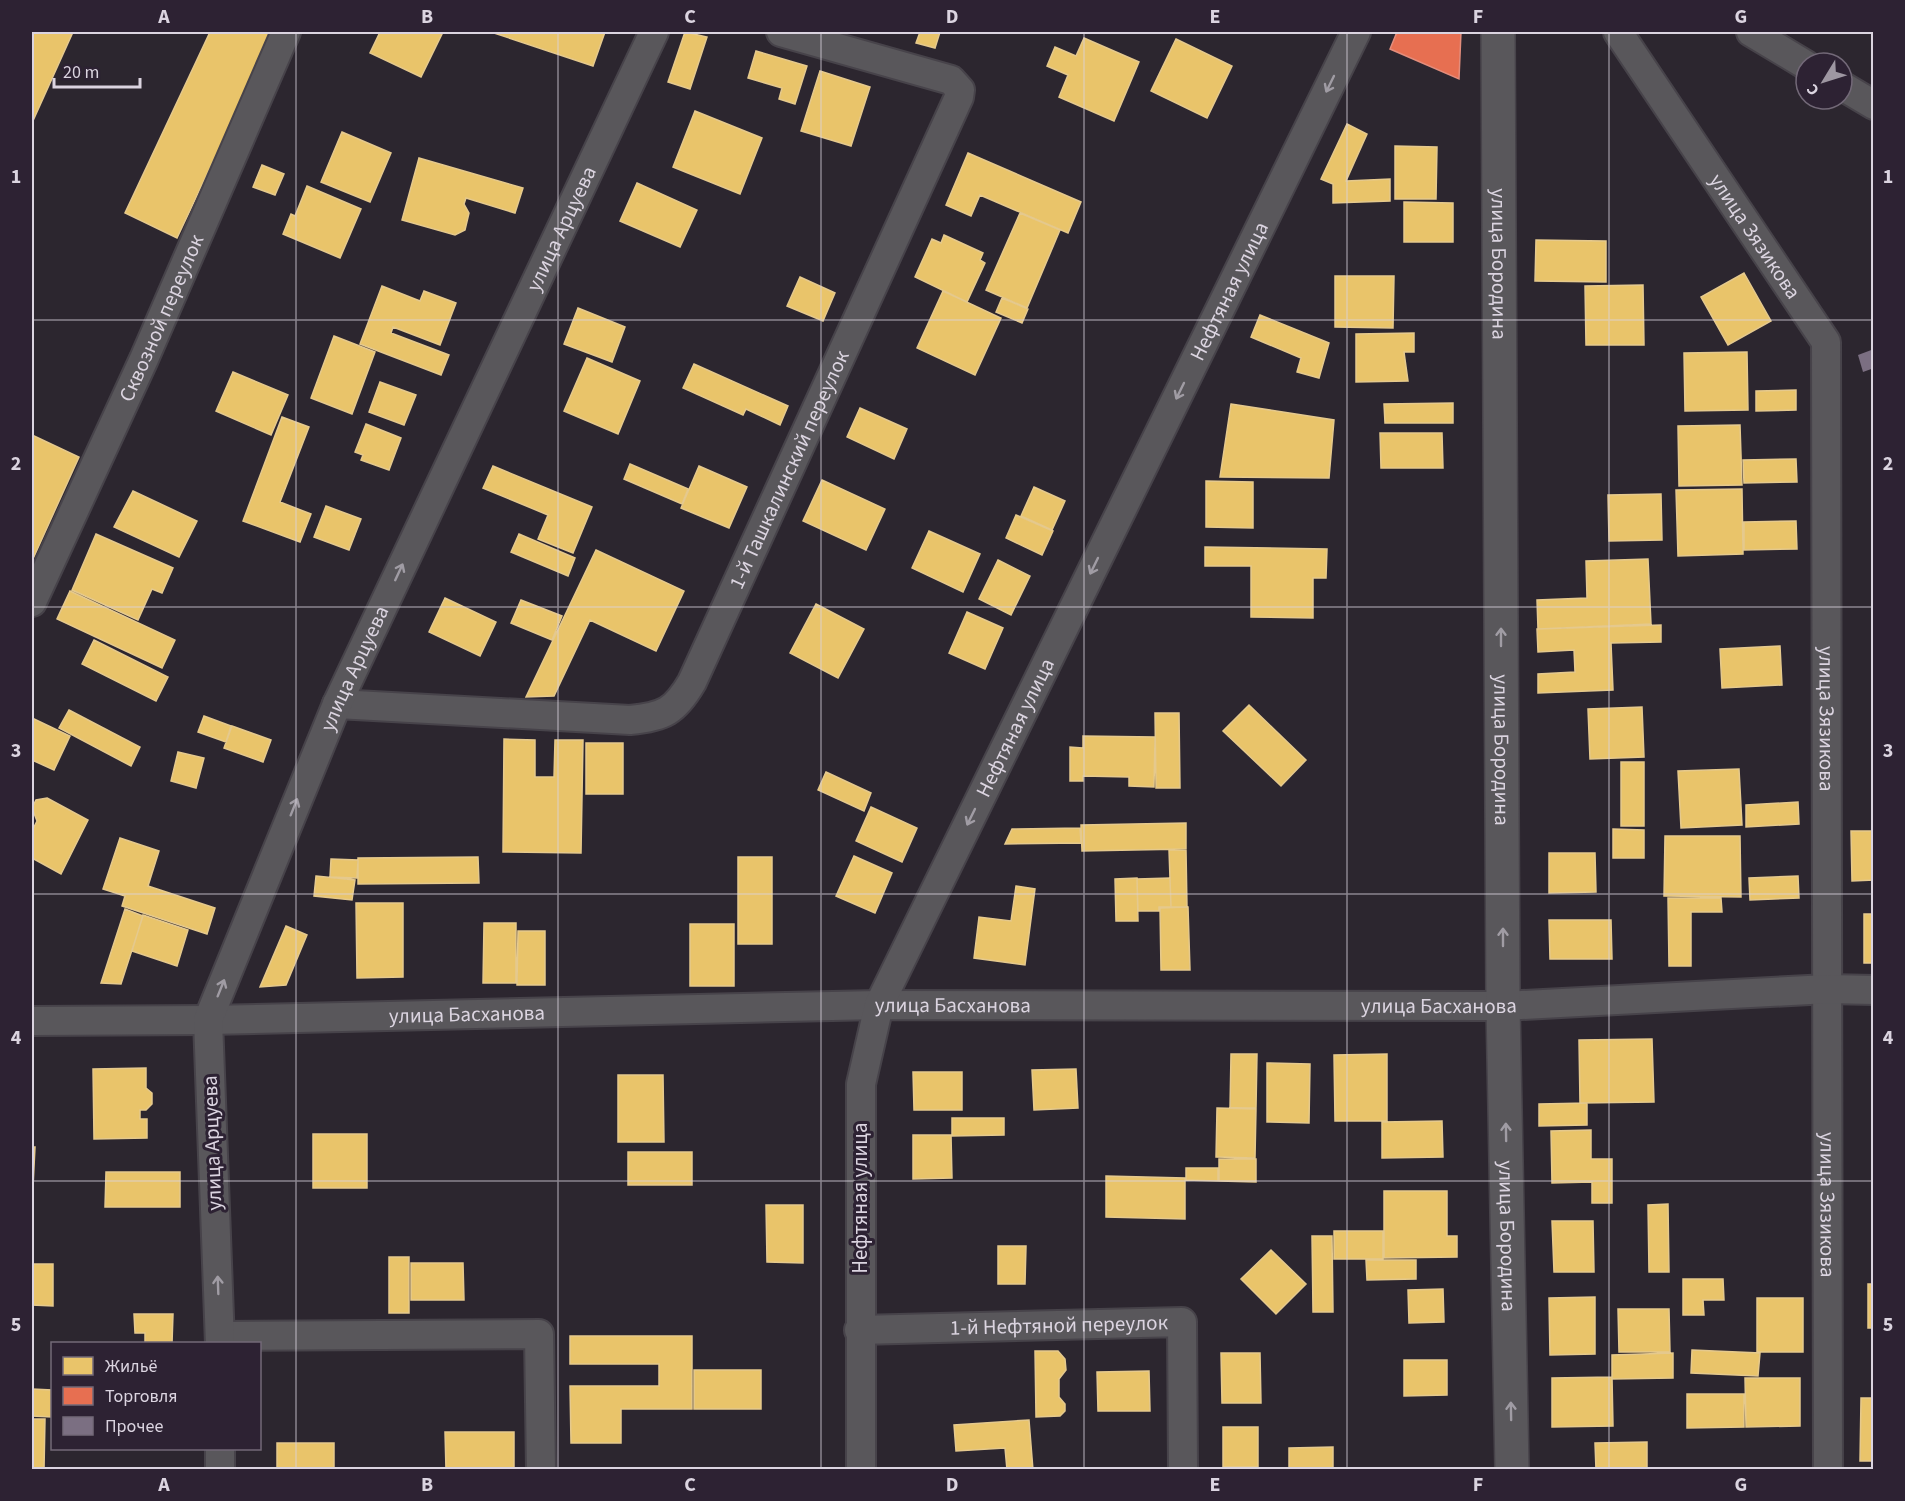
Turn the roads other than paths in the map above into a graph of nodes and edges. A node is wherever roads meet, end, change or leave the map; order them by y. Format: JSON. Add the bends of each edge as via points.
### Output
{"nodes":[{"id":1,"x":286,"y":32,"type":"edge"},
{"id":2,"x":654,"y":32,"type":"edge"},
{"id":3,"x":781,"y":32,"type":"edge"},
{"id":4,"x":1356,"y":32,"type":"edge"},
{"id":5,"x":1498,"y":32,"type":"edge"},
{"id":6,"x":1618,"y":32,"type":"edge"},
{"id":7,"x":1751,"y":32,"type":"edge"},
{"id":8,"x":1794,"y":58,"type":"edge"},
{"id":9,"x":1854,"y":93,"type":"edge"},
{"id":10,"x":1874,"y":105,"type":"edge"},
{"id":11,"x":32,"y":602,"type":"edge"},
{"id":12,"x":337,"y":704,"type":"junction"},
{"id":13,"x":1828,"y":989,"type":"junction"},
{"id":14,"x":1874,"y":990,"type":"edge"},
{"id":15,"x":879,"y":1005,"type":"junction"},
{"id":16,"x":1503,"y":1006,"type":"junction"},
{"id":17,"x":207,"y":1020,"type":"junction"},
{"id":18,"x":32,"y":1021,"type":"edge"},
{"id":19,"x":859,"y":1330,"type":"junction"},
{"id":20,"x":220,"y":1340,"type":"edge"},
{"id":21,"x":220,"y":1450,"type":"edge"},
{"id":22,"x":220,"y":1470,"type":"edge"},
{"id":23,"x":541,"y":1470,"type":"edge"},
{"id":24,"x":861,"y":1470,"type":"edge"},
{"id":25,"x":1183,"y":1470,"type":"edge"},
{"id":26,"x":1512,"y":1470,"type":"edge"},
{"id":27,"x":1828,"y":1470,"type":"edge"}],
"edges":[{"from":1,"to":11,"type":"street","name":"Сквозной переулок","via":[[144,359]]},
{"from":12,"to":2,"type":"street","name":"улица Арцуева","one_way":true},
{"from":3,"to":12,"type":"street","name":"1-й Ташкалинский переулок","via":[[951,80],[960,90],[959,97],[682,700],[671,711],[630,720]]},
{"from":4,"to":15,"type":"street","name":"Нефтяная улица","one_way":true},
{"from":16,"to":5,"type":"street","name":"улица Бородина","one_way":true},
{"from":6,"to":13,"type":"street","name":"улица Зязикова","via":[[1826,342]]},
{"from":7,"to":8,"type":"street"},
{"from":9,"to":10,"type":"street"},
{"from":17,"to":12,"type":"street","name":"улица Арцуева","one_way":true},
{"from":13,"to":14,"type":"street","name":"улица Басханова"},
{"from":13,"to":16,"type":"street","name":"улица Басханова"},
{"from":13,"to":27,"type":"street","name":"улица Зязикова"},
{"from":15,"to":16,"type":"street","name":"улица Басханова"},
{"from":15,"to":17,"type":"street","name":"улица Басханова"},
{"from":15,"to":19,"type":"street","name":"Нефтяная улица","via":[[861,1084]]},
{"from":26,"to":16,"type":"street","name":"улица Бородина","one_way":true},
{"from":17,"to":18,"type":"street","name":"улица Басханова"},
{"from":20,"to":17,"type":"street","name":"улица Арцуева","one_way":true},
{"from":19,"to":24,"type":"street","name":"Нефтяная улица"},
{"from":19,"to":25,"type":"street","name":"1-й Нефтяной переулок","via":[[1182,1322]]},
{"from":20,"to":23,"type":"street","via":[[539,1334]]},
{"from":21,"to":22,"type":"street"}]}
